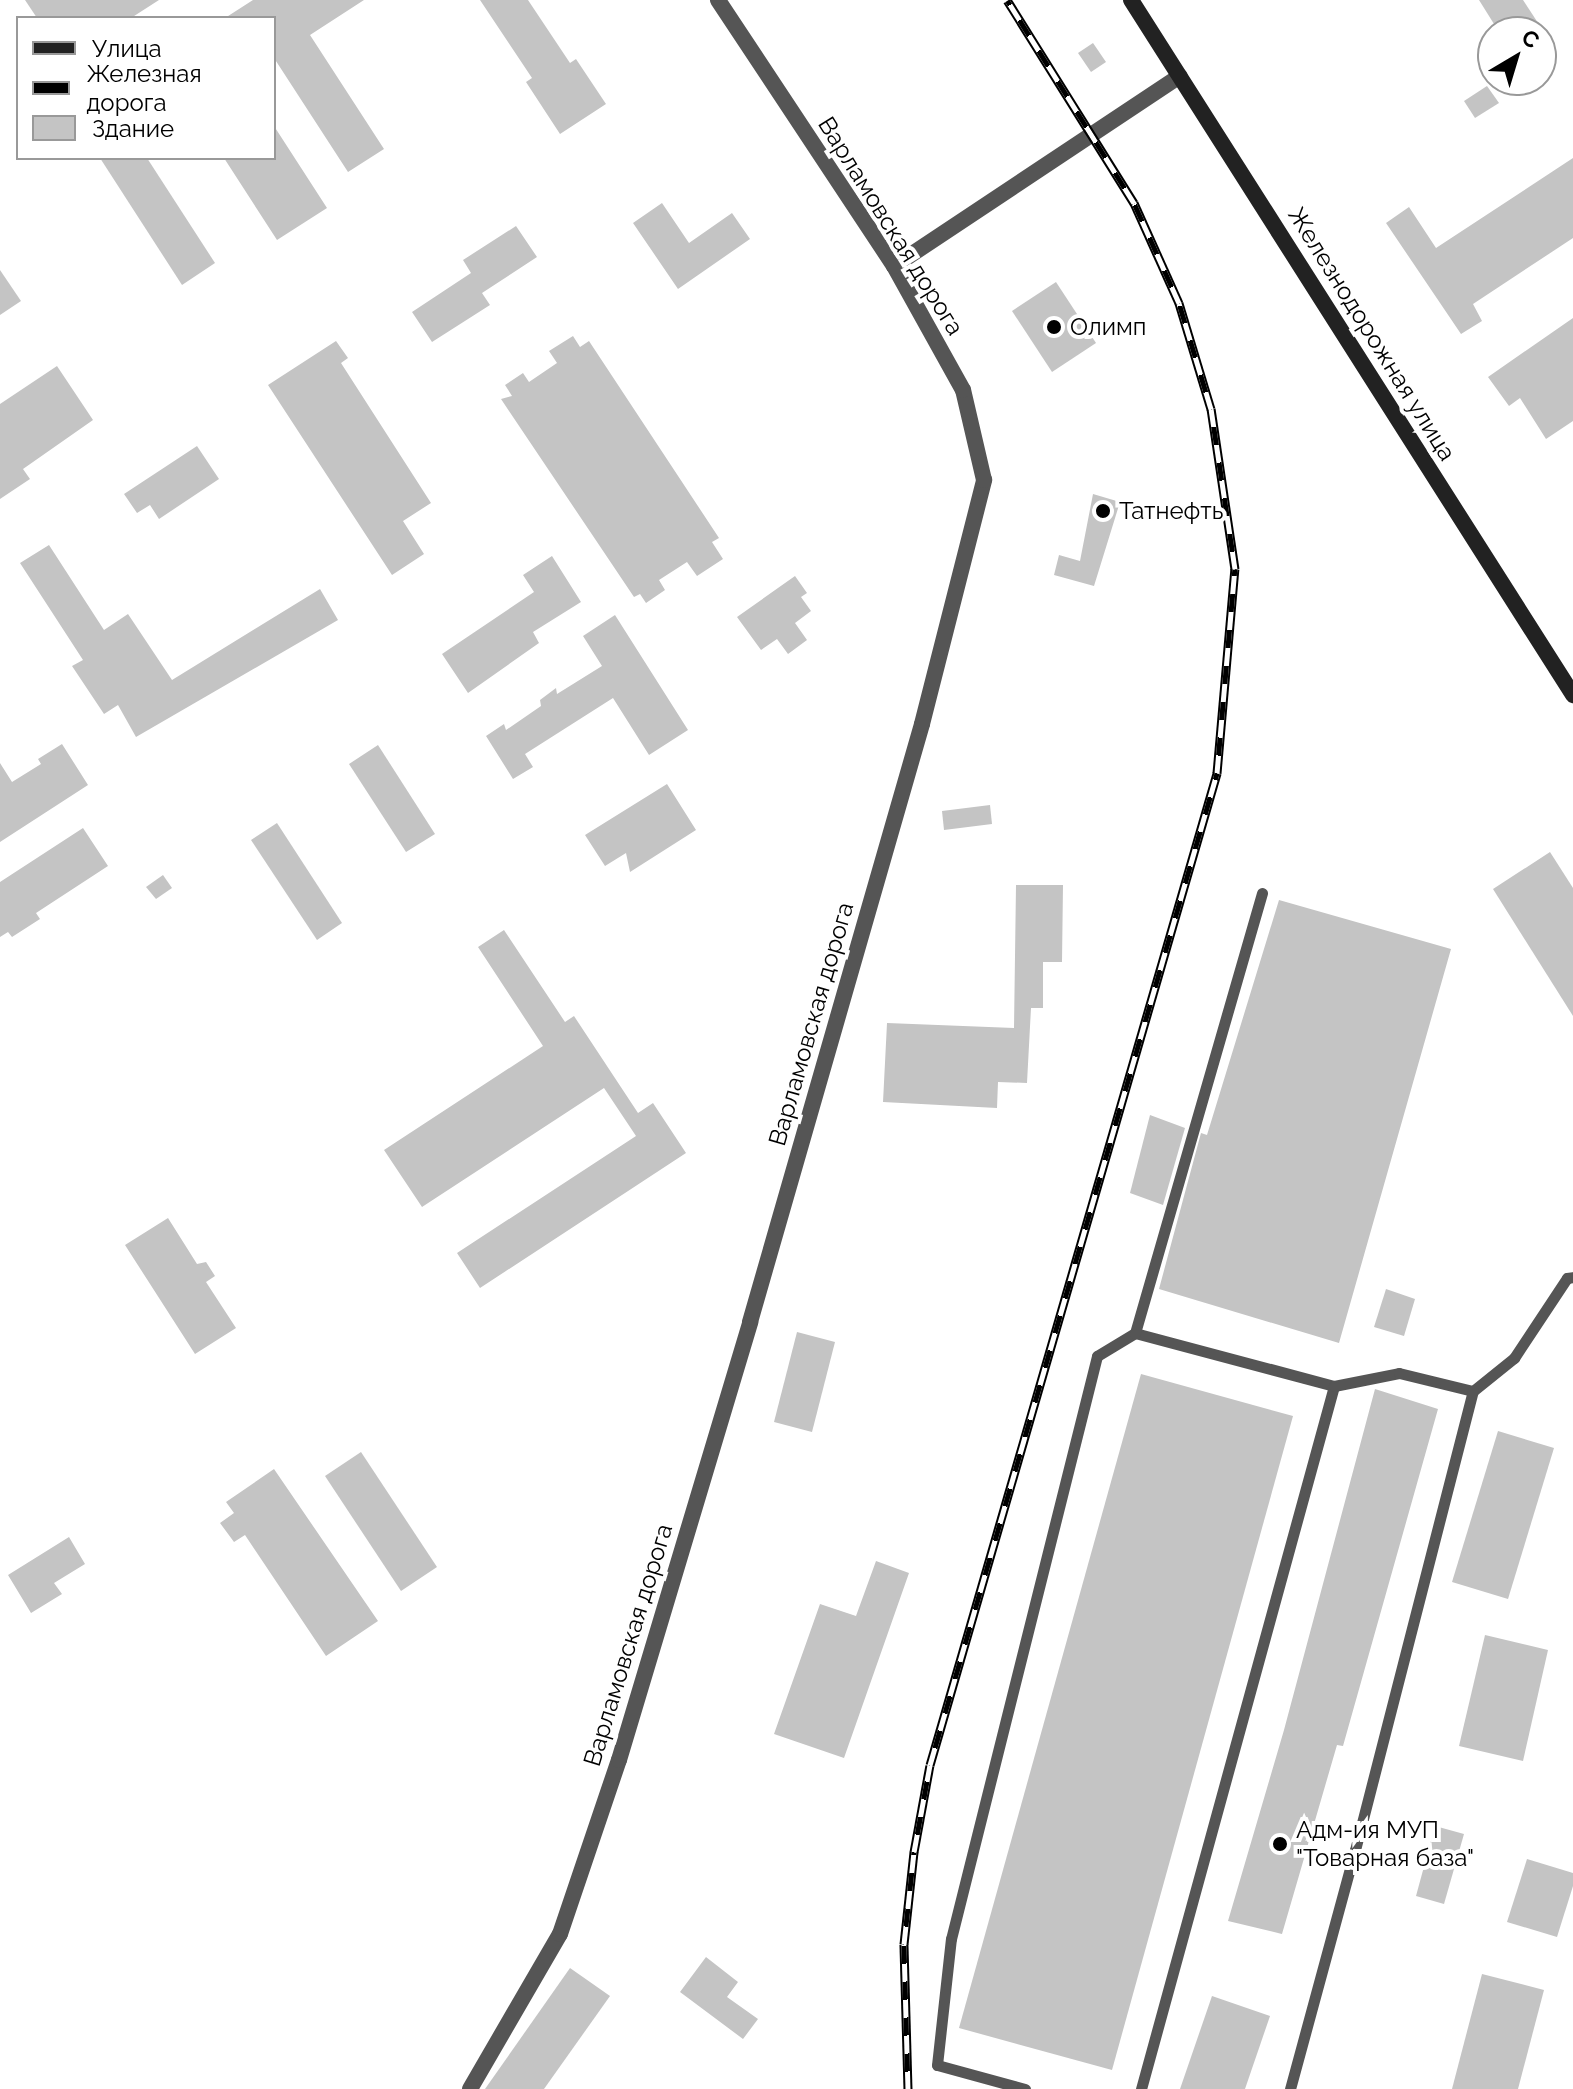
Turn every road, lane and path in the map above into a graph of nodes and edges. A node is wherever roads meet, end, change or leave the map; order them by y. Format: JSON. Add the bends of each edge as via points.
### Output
{"nodes":[{"id":1,"x":718,"y":0,"type":"edge"},
{"id":2,"x":1131,"y":0,"type":"edge"},
{"id":3,"x":1180,"y":76,"type":"junction"},
{"id":4,"x":894,"y":266,"type":"junction"},
{"id":5,"x":1573,"y":695,"type":"edge"},
{"id":6,"x":1262,"y":893,"type":"dead end"},
{"id":7,"x":1573,"y":1277,"type":"edge"},
{"id":8,"x":1135,"y":1333,"type":"junction"},
{"id":9,"x":1334,"y":1386,"type":"junction"},
{"id":10,"x":1473,"y":1391,"type":"junction"},
{"id":11,"x":470,"y":2089,"type":"edge"},
{"id":12,"x":1025,"y":2089,"type":"edge"},
{"id":13,"x":1141,"y":2089,"type":"edge"},
{"id":14,"x":1290,"y":2089,"type":"edge"}],
"edges":[{"from":1,"to":4,"type":"street","name":"Варламовская дорога"},
{"from":2,"to":3,"type":"main road","name":"Железнодорожная улица"},
{"from":3,"to":4,"type":"street"},
{"from":3,"to":5,"type":"main road","name":"Железнодорожная улица"},
{"from":4,"to":11,"type":"street","name":"Варламовская дорога","via":[[963,390],[984,480],[918,739],[619,1760],[560,1934]]},
{"from":6,"to":8,"type":"lane"},
{"from":7,"to":10,"type":"lane","via":[[1567,1278],[1514,1358]]},
{"from":8,"to":9,"type":"lane"},
{"from":8,"to":12,"type":"lane","via":[[1097,1356],[951,1939],[937,2065]]},
{"from":9,"to":10,"type":"lane","via":[[1399,1373]]},
{"from":9,"to":13,"type":"lane"},
{"from":10,"to":14,"type":"lane"}]}
